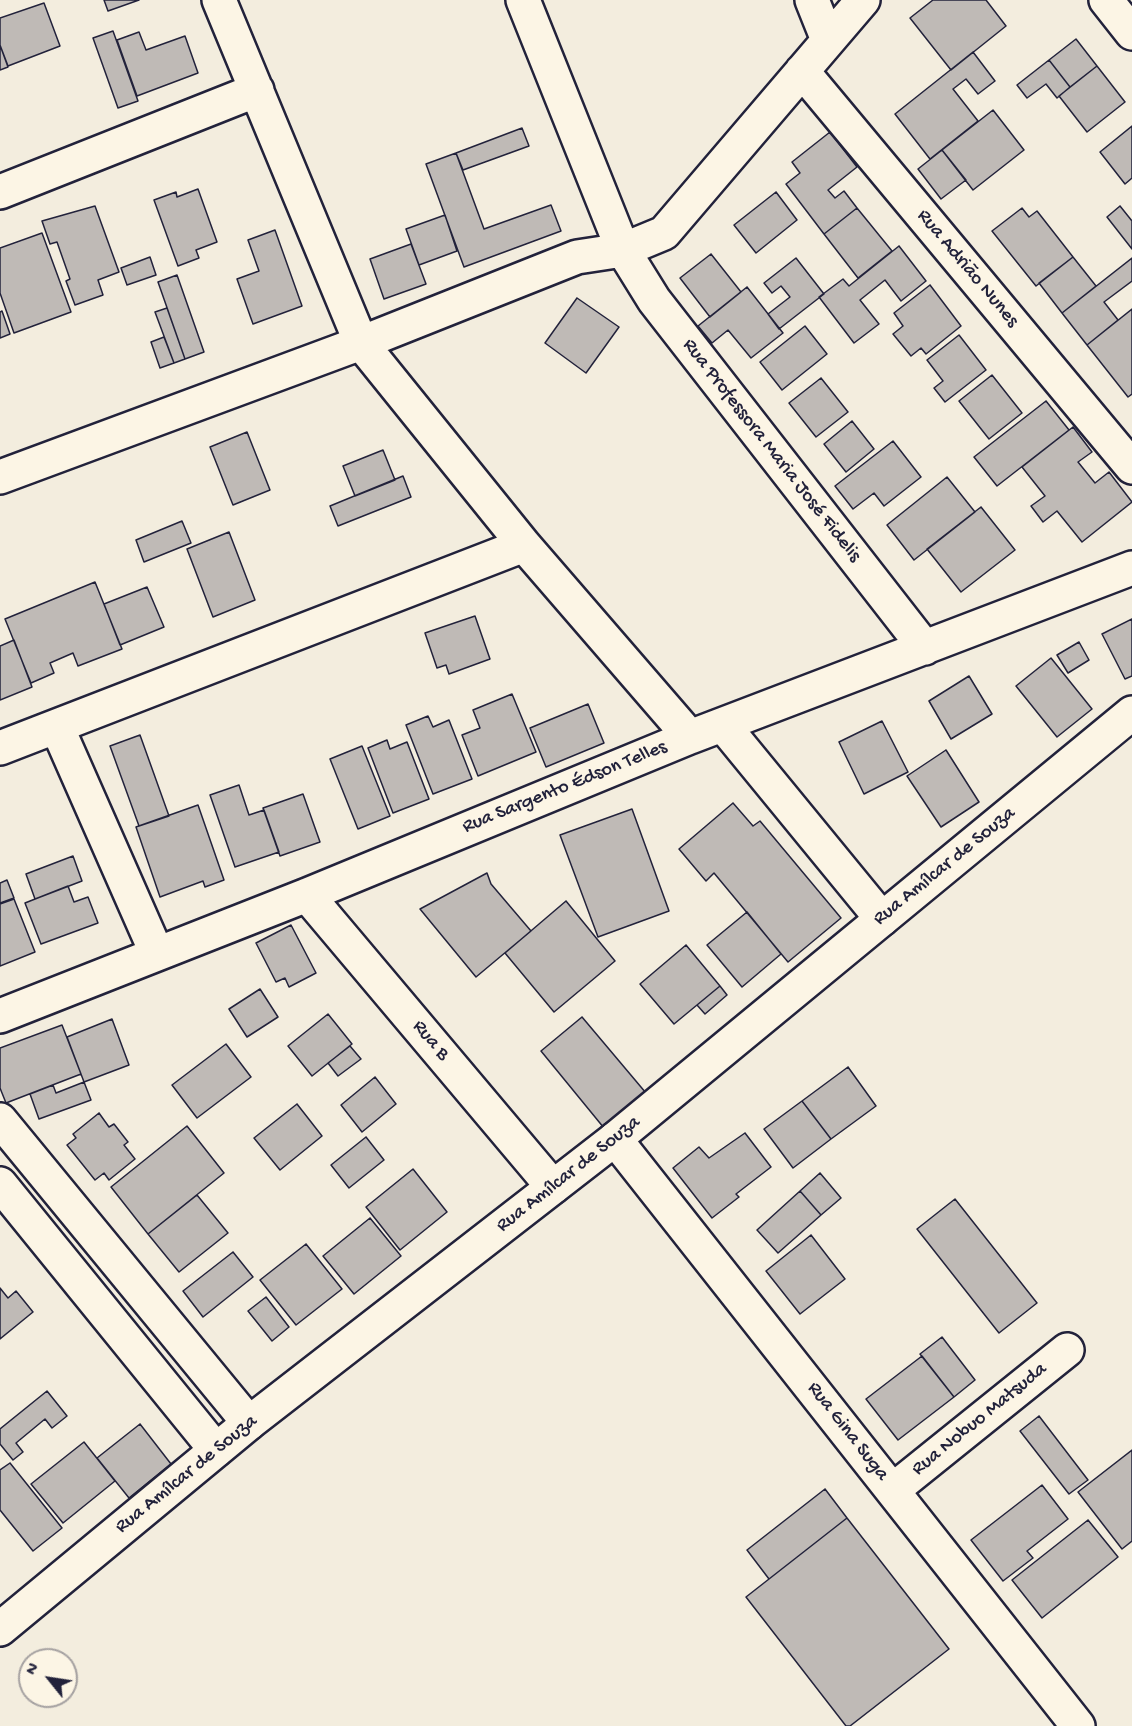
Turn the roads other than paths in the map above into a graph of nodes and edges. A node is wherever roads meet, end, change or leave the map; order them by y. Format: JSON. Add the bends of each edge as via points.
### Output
{"nodes":[{"id":1,"x":219,"y":0,"type":"edge"},
{"id":2,"x":523,"y":0,"type":"edge"},
{"id":3,"x":812,"y":0,"type":"edge"},
{"id":4,"x":863,"y":0,"type":"edge"},
{"id":5,"x":1106,"y":0,"type":"edge"},
{"id":6,"x":1132,"y":33,"type":"edge"},
{"id":7,"x":828,"y":40,"type":"junction"},
{"id":8,"x":802,"y":71,"type":"junction"},
{"id":9,"x":257,"y":90,"type":"junction"},
{"id":10,"x":0,"y":192,"type":"edge"},
{"id":11,"x":623,"y":250,"type":"junction"},
{"id":12,"x":361,"y":343,"type":"junction"},
{"id":13,"x":1132,"y":467,"type":"edge"},
{"id":14,"x":0,"y":477,"type":"edge"},
{"id":15,"x":524,"y":545,"type":"junction"},
{"id":16,"x":1132,"y":568,"type":"edge"},
{"id":17,"x":925,"y":648,"type":"junction"},
{"id":18,"x":1132,"y":713,"type":"edge"},
{"id":19,"x":723,"y":725,"type":"junction"},
{"id":20,"x":57,"y":726,"type":"junction"},
{"id":21,"x":690,"y":737,"type":"junction"},
{"id":22,"x":0,"y":748,"type":"edge"},
{"id":23,"x":306,"y":895,"type":"junction"},
{"id":24,"x":882,"y":919,"type":"junction"},
{"id":25,"x":157,"y":954,"type":"junction"},
{"id":26,"x":0,"y":1016,"type":"edge"},
{"id":27,"x":0,"y":1120,"type":"edge"},
{"id":28,"x":615,"y":1139,"type":"junction"},
{"id":29,"x":0,"y":1185,"type":"edge"},
{"id":30,"x":553,"y":1187,"type":"junction"},
{"id":31,"x":114,"y":1260,"type":"junction"},
{"id":32,"x":83,"y":1287,"type":"junction"},
{"id":33,"x":1066,"y":1350,"type":"dead end"},
{"id":34,"x":249,"y":1423,"type":"junction"},
{"id":35,"x":216,"y":1450,"type":"junction"},
{"id":36,"x":893,"y":1490,"type":"junction"},
{"id":37,"x":0,"y":1629,"type":"edge"},
{"id":38,"x":1078,"y":1726,"type":"edge"}],
"edges":[{"from":1,"to":9,"type":"street"},
{"from":2,"to":11,"type":"street","name":"Rua Professora Maria José Fidelis"},
{"from":3,"to":7,"type":"street"},
{"from":4,"to":7,"type":"street"},
{"from":5,"to":6,"type":"street"},
{"from":7,"to":8,"type":"street"},
{"from":8,"to":11,"type":"street","via":[[664,233]]},
{"from":8,"to":13,"type":"street","name":"Rua Adrião Nunes"},
{"from":9,"to":10,"type":"street"},
{"from":9,"to":12,"type":"street"},
{"from":11,"to":12,"type":"street","via":[[578,257]]},
{"from":11,"to":17,"type":"street","name":"Rua Professora Maria José Fidelis","via":[[654,300],[707,371]]},
{"from":12,"to":14,"type":"street"},
{"from":12,"to":15,"type":"street"},
{"from":15,"to":20,"type":"street"},
{"from":15,"to":21,"type":"street"},
{"from":16,"to":17,"type":"street","name":"Rua Sargento Édson Telles"},
{"from":17,"to":19,"type":"street","name":"Rua Sargento Édson Telles"},
{"from":18,"to":24,"type":"street","name":"Rua Amílcar de Souza"},
{"from":19,"to":21,"type":"street","name":"Rua Sargento Édson Telles"},
{"from":19,"to":24,"type":"street"},
{"from":20,"to":22,"type":"street"},
{"from":20,"to":25,"type":"street"},
{"from":21,"to":23,"type":"street","name":"Rua Sargento Édson Telles"},
{"from":23,"to":25,"type":"street","name":"Rua Sargento Édson Telles"},
{"from":23,"to":30,"type":"street","name":"Rua B"},
{"from":24,"to":28,"type":"street","name":"Rua Amílcar de Souza"},
{"from":25,"to":26,"type":"street","name":"Rua Sargento Édson Telles"},
{"from":27,"to":31,"type":"street"},
{"from":28,"to":30,"type":"street","name":"Rua Amílcar de Souza"},
{"from":28,"to":36,"type":"street","name":"Rua Gina Suga"},
{"from":29,"to":32,"type":"street"},
{"from":30,"to":34,"type":"street","name":"Rua Amílcar de Souza"},
{"from":31,"to":32,"type":"street"},
{"from":31,"to":34,"type":"street"},
{"from":32,"to":35,"type":"street"},
{"from":33,"to":36,"type":"street","name":"Rua Nobuo Matsuda"},
{"from":34,"to":35,"type":"street","name":"Rua Amílcar de Souza"},
{"from":35,"to":37,"type":"street","name":"Rua Amílcar de Souza"},
{"from":36,"to":38,"type":"street","name":"Rua Gina Suga"}]}
